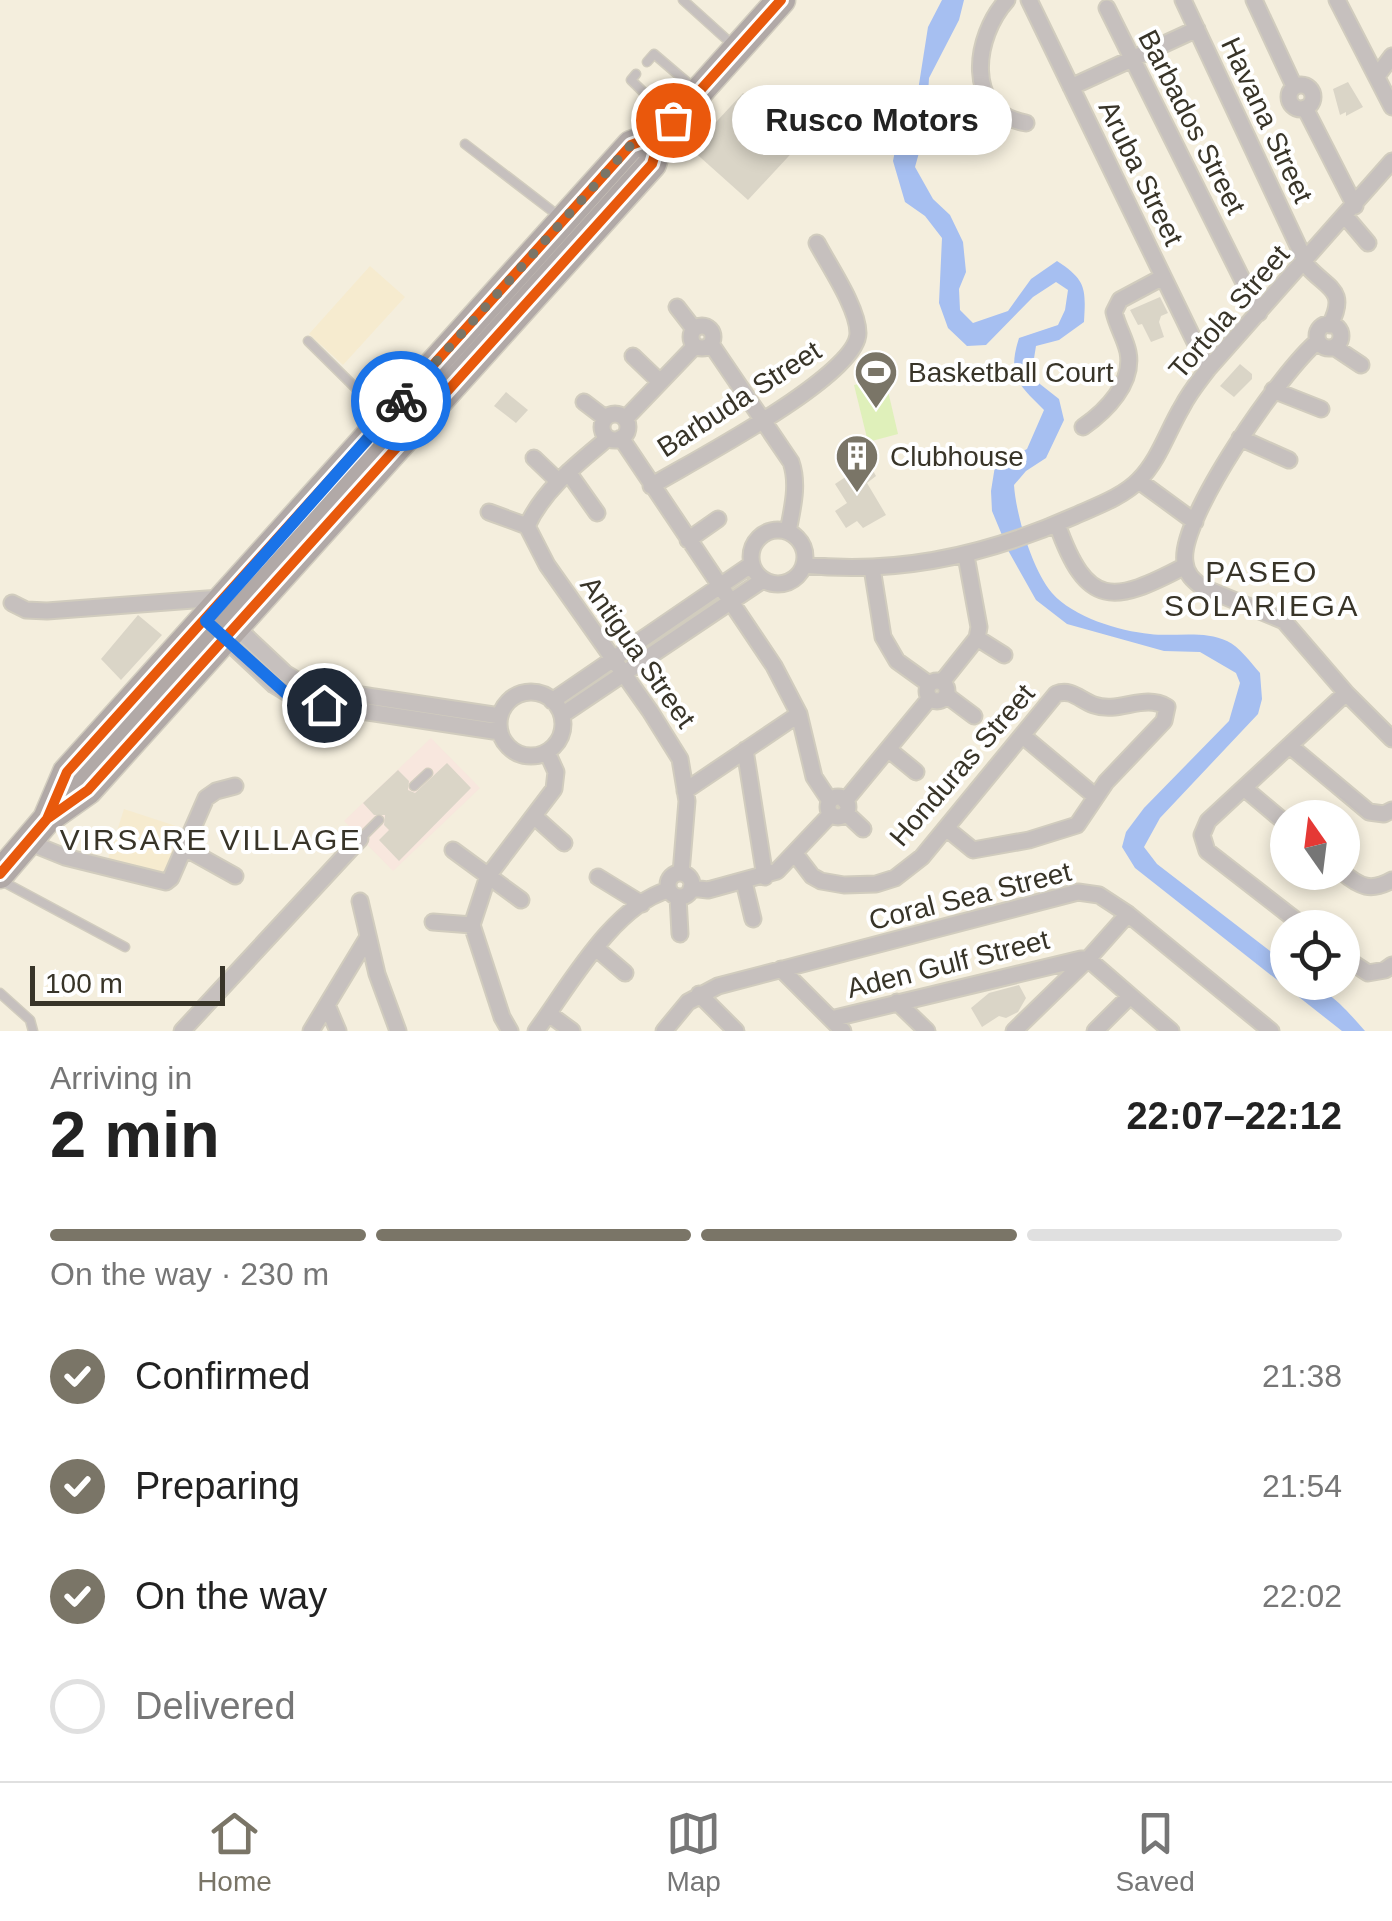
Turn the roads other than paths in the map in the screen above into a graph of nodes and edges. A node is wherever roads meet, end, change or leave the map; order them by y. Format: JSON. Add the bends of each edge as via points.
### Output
{"nodes":[{"id":1,"x":684,"y":0,"type":"edge"},
{"id":2,"x":782,"y":0,"type":"edge"},
{"id":3,"x":1007,"y":0,"type":"edge"},
{"id":4,"x":1029,"y":0,"type":"edge"},
{"id":5,"x":1183,"y":0,"type":"edge"},
{"id":6,"x":1254,"y":0,"type":"edge"},
{"id":7,"x":1337,"y":0,"type":"edge"},
{"id":8,"x":1106,"y":8,"type":"dead end"},
{"id":9,"x":1197,"y":29,"type":"junction"},
{"id":10,"x":738,"y":49,"type":"junction"},
{"id":11,"x":1392,"y":56,"type":"edge"},
{"id":12,"x":1132,"y":59,"type":"junction"},
{"id":13,"x":647,"y":62,"type":"dead end"},
{"id":14,"x":636,"y":74,"type":"dead end"},
{"id":15,"x":1377,"y":76,"type":"junction"},
{"id":16,"x":1071,"y":87,"type":"junction"},
{"id":17,"x":699,"y":92,"type":"junction"},
{"id":18,"x":1392,"y":108,"type":"edge"},
{"id":19,"x":1026,"y":123,"type":"dead end"},
{"id":20,"x":667,"y":127,"type":"junction"},
{"id":21,"x":464,"y":144,"type":"dead end"},
{"id":22,"x":1389,"y":170,"type":"edge"},
{"id":23,"x":1351,"y":211,"type":"junction"},
{"id":24,"x":564,"y":220,"type":"junction"},
{"id":25,"x":817,"y":243,"type":"dead end"},
{"id":26,"x":1368,"y":243,"type":"dead end"},
{"id":27,"x":1305,"y":261,"type":"junction"},
{"id":28,"x":1163,"y":277,"type":"junction"},
{"id":29,"x":677,"y":308,"type":"dead end"},
{"id":30,"x":1259,"y":313,"type":"junction"},
{"id":31,"x":700,"y":340,"type":"junction"},
{"id":32,"x":308,"y":342,"type":"dead end"},
{"id":33,"x":1326,"y":344,"type":"junction"},
{"id":34,"x":633,"y":356,"type":"dead end"},
{"id":35,"x":1361,"y":365,"type":"dead end"},
{"id":36,"x":1208,"y":369,"type":"junction"},
{"id":37,"x":660,"y":382,"type":"junction"},
{"id":38,"x":1274,"y":390,"type":"junction"},
{"id":39,"x":584,"y":402,"type":"dead end"},
{"id":40,"x":1321,"y":410,"type":"dead end"},
{"id":41,"x":386,"y":418,"type":"junction"},
{"id":42,"x":605,"y":418,"type":"junction"},
{"id":43,"x":625,"y":419,"type":"junction"},
{"id":44,"x":764,"y":419,"type":"junction"},
{"id":45,"x":1083,"y":427,"type":"dead end"},
{"id":46,"x":614,"y":438,"type":"junction"},
{"id":47,"x":1240,"y":438,"type":"junction"},
{"id":48,"x":534,"y":458,"type":"dead end"},
{"id":49,"x":1289,"y":460,"type":"dead end"},
{"id":50,"x":563,"y":476,"type":"junction"},
{"id":51,"x":1138,"y":481,"type":"junction"},
{"id":52,"x":651,"y":486,"type":"junction"},
{"id":53,"x":489,"y":512,"type":"dead end"},
{"id":54,"x":597,"y":513,"type":"dead end"},
{"id":55,"x":718,"y":519,"type":"dead end"},
{"id":56,"x":1195,"y":522,"type":"junction"},
{"id":57,"x":1057,"y":524,"type":"junction"},
{"id":58,"x":526,"y":526,"type":"junction"},
{"id":59,"x":788,"y":532,"type":"junction"},
{"id":60,"x":688,"y":540,"type":"junction"},
{"id":61,"x":966,"y":556,"type":"junction"},
{"id":62,"x":752,"y":564,"type":"junction"},
{"id":63,"x":804,"y":565,"type":"junction"},
{"id":64,"x":1185,"y":566,"type":"junction"},
{"id":65,"x":872,"y":568,"type":"junction"},
{"id":66,"x":763,"y":580,"type":"junction"},
{"id":67,"x":719,"y":587,"type":"junction"},
{"id":68,"x":730,"y":602,"type":"junction"},
{"id":69,"x":12,"y":603,"type":"dead end"},
{"id":70,"x":223,"y":619,"type":"junction"},
{"id":71,"x":977,"y":638,"type":"junction"},
{"id":72,"x":1004,"y":656,"type":"dead end"},
{"id":73,"x":619,"y":666,"type":"junction"},
{"id":74,"x":937,"y":690,"type":"junction"},
{"id":75,"x":1346,"y":693,"type":"junction"},
{"id":76,"x":557,"y":708,"type":"junction"},
{"id":77,"x":799,"y":714,"type":"junction"},
{"id":78,"x":974,"y":716,"type":"dead end"},
{"id":79,"x":500,"y":724,"type":"junction"},
{"id":80,"x":1023,"y":736,"type":"junction"},
{"id":81,"x":1392,"y":739,"type":"edge"},
{"id":82,"x":1290,"y":746,"type":"junction"},
{"id":83,"x":888,"y":749,"type":"junction"},
{"id":84,"x":745,"y":750,"type":"junction"},
{"id":85,"x":548,"y":752,"type":"junction"},
{"id":86,"x":916,"y":772,"type":"dead end"},
{"id":87,"x":428,"y":773,"type":"dead end"},
{"id":88,"x":235,"y":786,"type":"dead end"},
{"id":89,"x":414,"y":786,"type":"dead end"},
{"id":90,"x":1244,"y":788,"type":"junction"},
{"id":91,"x":685,"y":790,"type":"junction"},
{"id":92,"x":1096,"y":797,"type":"junction"},
{"id":93,"x":838,"y":807,"type":"junction"},
{"id":94,"x":1270,"y":810,"type":"edge"},
{"id":95,"x":1392,"y":810,"type":"edge"},
{"id":96,"x":535,"y":817,"type":"junction"},
{"id":97,"x":379,"y":820,"type":"dead end"},
{"id":98,"x":946,"y":828,"type":"junction"},
{"id":99,"x":863,"y":829,"type":"dead end"},
{"id":100,"x":360,"y":839,"type":"joint"},
{"id":101,"x":28,"y":842,"type":"junction"},
{"id":102,"x":564,"y":843,"type":"dead end"},
{"id":103,"x":183,"y":847,"type":"junction"},
{"id":104,"x":453,"y":850,"type":"dead end"},
{"id":105,"x":796,"y":854,"type":"junction"},
{"id":106,"x":235,"y":876,"type":"dead end"},
{"id":107,"x":488,"y":876,"type":"junction"},
{"id":108,"x":0,"y":877,"type":"edge"},
{"id":109,"x":598,"y":877,"type":"dead end"},
{"id":110,"x":764,"y":877,"type":"junction"},
{"id":111,"x":1392,"y":880,"type":"edge"},
{"id":112,"x":744,"y":882,"type":"junction"},
{"id":113,"x":1360,"y":885,"type":"edge"},
{"id":114,"x":679,"y":892,"type":"junction"},
{"id":115,"x":521,"y":900,"type":"dead end"},
{"id":116,"x":360,"y":901,"type":"dead end"},
{"id":117,"x":642,"y":904,"type":"junction"},
{"id":118,"x":1284,"y":910,"type":"edge"},
{"id":119,"x":1128,"y":914,"type":"junction"},
{"id":120,"x":753,"y":919,"type":"dead end"},
{"id":121,"x":433,"y":922,"type":"dead end"},
{"id":122,"x":472,"y":925,"type":"junction"},
{"id":123,"x":680,"y":934,"type":"dead end"},
{"id":124,"x":368,"y":937,"type":"junction"},
{"id":125,"x":125,"y":947,"type":"dead end"},
{"id":126,"x":597,"y":949,"type":"junction"},
{"id":127,"x":1088,"y":960,"type":"junction"},
{"id":128,"x":1392,"y":964,"type":"edge"},
{"id":129,"x":1360,"y":968,"type":"edge"},
{"id":130,"x":781,"y":969,"type":"junction"},
{"id":131,"x":625,"y":973,"type":"dead end"},
{"id":132,"x":0,"y":993,"type":"edge"},
{"id":133,"x":699,"y":994,"type":"junction"},
{"id":134,"x":1130,"y":996,"type":"junction"},
{"id":135,"x":897,"y":1002,"type":"junction"},
{"id":136,"x":327,"y":1005,"type":"junction"},
{"id":137,"x":549,"y":1014,"type":"junction"},
{"id":138,"x":837,"y":1025,"type":"edge"},
{"id":139,"x":33,"y":1031,"type":"edge"},
{"id":140,"x":182,"y":1031,"type":"edge"},
{"id":141,"x":311,"y":1031,"type":"edge"},
{"id":142,"x":338,"y":1031,"type":"edge"},
{"id":143,"x":398,"y":1031,"type":"edge"},
{"id":144,"x":510,"y":1031,"type":"edge"},
{"id":145,"x":536,"y":1031,"type":"edge"},
{"id":146,"x":572,"y":1031,"type":"edge"},
{"id":147,"x":664,"y":1031,"type":"edge"},
{"id":148,"x":736,"y":1031,"type":"edge"},
{"id":149,"x":926,"y":1031,"type":"edge"},
{"id":150,"x":1014,"y":1031,"type":"edge"},
{"id":151,"x":1095,"y":1031,"type":"edge"},
{"id":152,"x":1171,"y":1031,"type":"edge"},
{"id":153,"x":1271,"y":1031,"type":"edge"}],
"edges":[{"from":1,"to":10,"type":"lane"},
{"from":2,"to":10,"type":"highway"},
{"from":3,"to":19,"type":"street","via":[[986,32],[978,66],[998,109]]},
{"from":4,"to":16,"type":"street","name":"Aruba Street"},
{"from":5,"to":9,"type":"street","name":"Havana Street"},
{"from":6,"to":23,"type":"street","via":[[1294,86],[1289,100],[1306,108]]},
{"from":7,"to":15,"type":"street"},
{"from":8,"to":12,"type":"street","name":"Barbados Street"},
{"from":9,"to":12,"type":"street"},
{"from":9,"to":27,"type":"street","name":"Havana Street"},
{"from":10,"to":17,"type":"highway"},
{"from":11,"to":15,"type":"street"},
{"from":12,"to":16,"type":"street"},
{"from":12,"to":30,"type":"street","name":"Barbados Street"},
{"from":13,"to":17,"type":"lane","via":[[654,54]]},
{"from":14,"to":20,"type":"lane","via":[[631,80]]},
{"from":15,"to":18,"type":"street"},
{"from":16,"to":28,"type":"street","name":"Aruba Street"},
{"from":17,"to":20,"type":"highway"},
{"from":20,"to":24,"type":"highway","via":[[631,145]]},
{"from":20,"to":70,"type":"highway","via":[[652,164]]},
{"from":21,"to":24,"type":"lane"},
{"from":22,"to":23,"type":"street","name":"Tortola Street"},
{"from":23,"to":26,"type":"street"},
{"from":23,"to":27,"type":"street","name":"Tortola Street"},
{"from":24,"to":41,"type":"highway"},
{"from":25,"to":44,"type":"street","name":"Barbuda Street","via":[[854,314],[856,344],[819,383]]},
{"from":27,"to":30,"type":"street","name":"Tortola Street"},
{"from":27,"to":33,"type":"street","name":"Havana Street","via":[[1334,289],[1338,303],[1330,325],[1319,330]]},
{"from":28,"to":36,"type":"street","name":"Aruba Street"},
{"from":28,"to":45,"type":"street","via":[[1116,306],[1128,366],[1110,406]]},
{"from":29,"to":31,"type":"street"},
{"from":30,"to":36,"type":"street","name":"Tortola Street"},
{"from":31,"to":37,"type":"street"},
{"from":31,"to":44,"type":"street"},
{"from":32,"to":41,"type":"lane"},
{"from":33,"to":35,"type":"street"},
{"from":33,"to":38,"type":"street","via":[[1304,352]]},
{"from":34,"to":37,"type":"street"},
{"from":36,"to":51,"type":"street","name":"Tortola Street"},
{"from":37,"to":43,"type":"street"},
{"from":38,"to":40,"type":"street"},
{"from":38,"to":47,"type":"street"},
{"from":39,"to":42,"type":"street"},
{"from":41,"to":70,"type":"highway"},
{"from":42,"to":43,"type":"street"},
{"from":42,"to":46,"type":"street","via":[[602,426]]},
{"from":43,"to":46,"type":"street","via":[[627,431]]},
{"from":44,"to":52,"type":"street","name":"Barbuda Street"},
{"from":44,"to":59,"type":"street","via":[[795,473]]},
{"from":46,"to":50,"type":"street"},
{"from":46,"to":52,"type":"street"},
{"from":47,"to":49,"type":"street"},
{"from":47,"to":56,"type":"street"},
{"from":48,"to":50,"type":"street"},
{"from":50,"to":54,"type":"street"},
{"from":50,"to":58,"type":"street"},
{"from":51,"to":56,"type":"street"},
{"from":51,"to":57,"type":"street","name":"Tortola Street"},
{"from":52,"to":60,"type":"street"},
{"from":53,"to":58,"type":"street"},
{"from":55,"to":60,"type":"street"},
{"from":56,"to":64,"type":"street"},
{"from":57,"to":61,"type":"street","name":"Tortola Street"},
{"from":57,"to":64,"type":"street","via":[[1072,560],[1098,591],[1134,591]]},
{"from":58,"to":73,"type":"street","name":"Antigua Street"},
{"from":59,"to":62,"type":"street","via":[[757,540]]},
{"from":59,"to":63,"type":"street","via":[[800,542]]},
{"from":60,"to":67,"type":"street"},
{"from":61,"to":65,"type":"street","name":"Tortola Street"},
{"from":61,"to":71,"type":"street"},
{"from":62,"to":66,"type":"street"},
{"from":62,"to":67,"type":"street"},
{"from":63,"to":65,"type":"street","name":"Tortola Street"},
{"from":63,"to":66,"type":"street","via":[[787,582]]},
{"from":64,"to":75,"type":"street","via":[[1202,587],[1284,621]]},
{"from":65,"to":74,"type":"street","via":[[883,636],[897,661]]},
{"from":66,"to":68,"type":"street"},
{"from":67,"to":68,"type":"street"},
{"from":67,"to":73,"type":"street"},
{"from":68,"to":73,"type":"street"},
{"from":68,"to":77,"type":"street"},
{"from":69,"to":70,"type":"street","via":[[47,612]]},
{"from":70,"to":79,"type":"street","via":[[288,695],[302,702],[325,698]]},
{"from":70,"to":101,"type":"highway","via":[[88,790]]},
{"from":71,"to":72,"type":"street"},
{"from":71,"to":74,"type":"street"},
{"from":73,"to":76,"type":"street"},
{"from":73,"to":91,"type":"street","name":"Antigua Street","via":[[680,759]]},
{"from":74,"to":78,"type":"street"},
{"from":74,"to":83,"type":"street"},
{"from":75,"to":81,"type":"street"},
{"from":75,"to":82,"type":"street"},
{"from":76,"to":79,"type":"street","via":[[543,695],[522,694],[512,699]]},
{"from":76,"to":85,"type":"street","via":[[559,740]]},
{"from":77,"to":84,"type":"street"},
{"from":77,"to":93,"type":"street","via":[[814,777]]},
{"from":79,"to":85,"type":"street","via":[[508,746],[522,755]]},
{"from":80,"to":92,"type":"street"},
{"from":80,"to":92,"type":"street","name":"Honduras Street","via":[[1062,691],[1106,708],[1146,701],[1167,707],[1164,721]]},
{"from":80,"to":98,"type":"street","name":"Honduras Street"},
{"from":82,"to":90,"type":"street"},
{"from":82,"to":95,"type":"street","via":[[1369,812]]},
{"from":83,"to":86,"type":"street"},
{"from":83,"to":93,"type":"street"},
{"from":84,"to":91,"type":"street"},
{"from":84,"to":110,"type":"street"},
{"from":85,"to":96,"type":"street","via":[[554,789]]},
{"from":87,"to":89,"type":"lane"},
{"from":88,"to":103,"type":"street","via":[[206,798]]},
{"from":90,"to":94,"type":"street"},
{"from":90,"to":118,"type":"street","via":[[1208,821],[1203,844]]},
{"from":91,"to":114,"type":"street","name":"Antigua Street","via":[[681,873],[670,878]]},
{"from":92,"to":98,"type":"street","via":[[1078,824],[1029,840],[973,850]]},
{"from":93,"to":99,"type":"street"},
{"from":93,"to":105,"type":"street"},
{"from":96,"to":102,"type":"street"},
{"from":96,"to":107,"type":"street"},
{"from":97,"to":100,"type":"lane"},
{"from":98,"to":105,"type":"street","name":"Honduras Street","via":[[922,857],[876,884],[821,881]]},
{"from":100,"to":140,"type":"street"},
{"from":101,"to":103,"type":"street","via":[[162,883],[171,878]]},
{"from":101,"to":108,"type":"highway"},
{"from":103,"to":106,"type":"street"},
{"from":104,"to":107,"type":"street"},
{"from":105,"to":110,"type":"street"},
{"from":107,"to":115,"type":"street"},
{"from":107,"to":122,"type":"street"},
{"from":108,"to":125,"type":"lane"},
{"from":109,"to":117,"type":"street"},
{"from":110,"to":112,"type":"street"},
{"from":111,"to":113,"type":"street","via":[[1378,888]]},
{"from":112,"to":114,"type":"street"},
{"from":112,"to":120,"type":"street"},
{"from":114,"to":117,"type":"street"},
{"from":114,"to":123,"type":"street"},
{"from":116,"to":124,"type":"street"},
{"from":117,"to":126,"type":"street"},
{"from":119,"to":127,"type":"street"},
{"from":119,"to":130,"type":"street","name":"Coral Sea Street","via":[[1098,895],[1078,892]]},
{"from":119,"to":153,"type":"street","name":"Coral Sea Street"},
{"from":121,"to":122,"type":"street"},
{"from":122,"to":144,"type":"street"},
{"from":124,"to":136,"type":"street"},
{"from":124,"to":143,"type":"street"},
{"from":126,"to":131,"type":"street"},
{"from":126,"to":137,"type":"street"},
{"from":127,"to":134,"type":"street","name":"Aden Gulf Street"},
{"from":127,"to":135,"type":"street","name":"Aden Gulf Street"},
{"from":127,"to":150,"type":"street"},
{"from":128,"to":129,"type":"street","via":[[1368,973]]},
{"from":130,"to":133,"type":"street","name":"Coral Sea Street"},
{"from":130,"to":138,"type":"street"},
{"from":132,"to":139,"type":"lane"},
{"from":133,"to":147,"type":"street"},
{"from":133,"to":148,"type":"street"},
{"from":134,"to":151,"type":"street"},
{"from":134,"to":152,"type":"street","name":"Aden Gulf Street"},
{"from":135,"to":138,"type":"street","name":"Aden Gulf Street"},
{"from":135,"to":149,"type":"street"},
{"from":136,"to":141,"type":"street"},
{"from":136,"to":142,"type":"street"},
{"from":137,"to":145,"type":"street"},
{"from":137,"to":146,"type":"street"}]}
